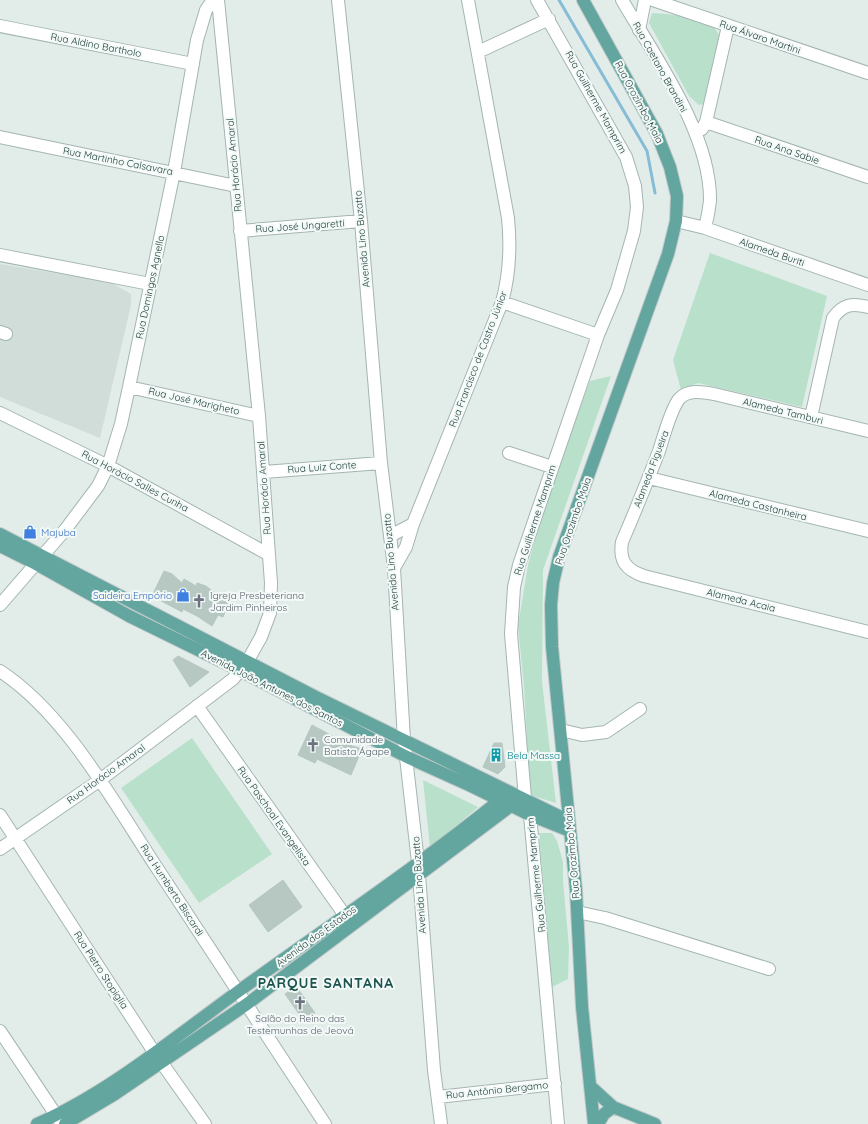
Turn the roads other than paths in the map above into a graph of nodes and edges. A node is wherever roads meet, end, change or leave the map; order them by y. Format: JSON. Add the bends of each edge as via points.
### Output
{"nodes":[{"id":1,"x":213,"y":0,"type":"edge"},
{"id":2,"x":218,"y":0,"type":"edge"},
{"id":3,"x":338,"y":0,"type":"edge"},
{"id":4,"x":468,"y":0,"type":"edge"},
{"id":5,"x":537,"y":0,"type":"edge"},
{"id":6,"x":583,"y":0,"type":"edge"},
{"id":7,"x":622,"y":0,"type":"edge"},
{"id":8,"x":645,"y":0,"type":"edge"},
{"id":9,"x":653,"y":0,"type":"edge"},
{"id":10,"x":549,"y":19,"type":"junction"},
{"id":11,"x":0,"y":26,"type":"edge"},
{"id":12,"x":728,"y":26,"type":"junction"},
{"id":13,"x":640,"y":30,"type":"junction"},
{"id":14,"x":478,"y":52,"type":"junction"},
{"id":15,"x":193,"y":64,"type":"junction"},
{"id":16,"x":868,"y":73,"type":"edge"},
{"id":17,"x":706,"y":122,"type":"junction"},
{"id":18,"x":0,"y":137,"type":"edge"},
{"id":19,"x":697,"y":138,"type":"junction"},
{"id":20,"x":174,"y":172,"type":"junction"},
{"id":21,"x":868,"y":177,"type":"edge"},
{"id":22,"x":236,"y":186,"type":"junction"},
{"id":23,"x":361,"y":221,"type":"junction"},
{"id":24,"x":676,"y":221,"type":"junction"},
{"id":25,"x":705,"y":228,"type":"junction"},
{"id":26,"x":240,"y":231,"type":"junction"},
{"id":27,"x":0,"y":255,"type":"edge"},
{"id":28,"x":150,"y":284,"type":"junction"},
{"id":29,"x":868,"y":285,"type":"edge"},
{"id":30,"x":502,"y":302,"type":"junction"},
{"id":31,"x":868,"y":307,"type":"edge"},
{"id":32,"x":598,"y":335,"type":"junction"},
{"id":33,"x":129,"y":386,"type":"junction"},
{"id":34,"x":697,"y":392,"type":"joint"},
{"id":35,"x":0,"y":413,"type":"edge"},
{"id":36,"x":259,"y":416,"type":"junction"},
{"id":37,"x":811,"y":417,"type":"junction"},
{"id":38,"x":868,"y":431,"type":"edge"},
{"id":39,"x":509,"y":453,"type":"dead end"},
{"id":40,"x":381,"y":463,"type":"junction"},
{"id":41,"x":108,"y":466,"type":"junction"},
{"id":42,"x":552,"y":467,"type":"junction"},
{"id":43,"x":264,"y":472,"type":"junction"},
{"id":44,"x":648,"y":478,"type":"junction"},
{"id":45,"x":413,"y":524,"type":"junction"},
{"id":46,"x":868,"y":531,"type":"edge"},
{"id":47,"x":0,"y":534,"type":"edge"},
{"id":48,"x":390,"y":536,"type":"junction"},
{"id":49,"x":0,"y":546,"type":"edge"},
{"id":50,"x":268,"y":554,"type":"junction"},
{"id":51,"x":621,"y":558,"type":"joint"},
{"id":52,"x":39,"y":560,"type":"junction"},
{"id":53,"x":394,"y":568,"type":"junction"},
{"id":54,"x":0,"y":605,"type":"edge"},
{"id":55,"x":868,"y":632,"type":"edge"},
{"id":56,"x":243,"y":666,"type":"junction"},
{"id":57,"x":0,"y":671,"type":"edge"},
{"id":58,"x":197,"y":706,"type":"junction"},
{"id":59,"x":640,"y":709,"type":"dead end"},
{"id":60,"x":560,"y":730,"type":"junction"},
{"id":61,"x":404,"y":740,"type":"junction"},
{"id":62,"x":407,"y":757,"type":"junction"},
{"id":63,"x":100,"y":780,"type":"junction"},
{"id":64,"x":510,"y":791,"type":"junction"},
{"id":65,"x":524,"y":798,"type":"junction"},
{"id":66,"x":499,"y":800,"type":"junction"},
{"id":67,"x":510,"y":806,"type":"junction"},
{"id":68,"x":0,"y":815,"type":"edge"},
{"id":69,"x":530,"y":815,"type":"junction"},
{"id":70,"x":570,"y":826,"type":"junction"},
{"id":71,"x":15,"y":838,"type":"junction"},
{"id":72,"x":0,"y":849,"type":"edge"},
{"id":73,"x":418,"y":862,"type":"junction"},
{"id":74,"x":418,"y":877,"type":"junction"},
{"id":75,"x":577,"y":912,"type":"junction"},
{"id":76,"x":344,"y":915,"type":"junction"},
{"id":77,"x":351,"y":925,"type":"junction"},
{"id":78,"x":769,"y":969,"type":"dead end"},
{"id":79,"x":238,"y":992,"type":"junction"},
{"id":80,"x":247,"y":1004,"type":"junction"},
{"id":81,"x":0,"y":1030,"type":"edge"},
{"id":82,"x":154,"y":1052,"type":"junction"},
{"id":83,"x":163,"y":1062,"type":"junction"},
{"id":84,"x":556,"y":1084,"type":"junction"},
{"id":85,"x":590,"y":1086,"type":"junction"},
{"id":86,"x":438,"y":1097,"type":"junction"},
{"id":87,"x":613,"y":1107,"type":"junction"},
{"id":88,"x":58,"y":1120,"type":"edge"},
{"id":89,"x":37,"y":1124,"type":"edge"},
{"id":90,"x":65,"y":1124,"type":"edge"},
{"id":91,"x":205,"y":1124,"type":"edge"},
{"id":92,"x":325,"y":1124,"type":"edge"},
{"id":93,"x":441,"y":1124,"type":"edge"},
{"id":94,"x":558,"y":1124,"type":"edge"},
{"id":95,"x":594,"y":1124,"type":"edge"},
{"id":96,"x":598,"y":1124,"type":"edge"},
{"id":97,"x":655,"y":1124,"type":"edge"}],
"edges":[{"from":1,"to":15,"type":"street","name":"Rua Domingos Agnello","via":[[202,18]]},
{"from":2,"to":22,"type":"street","name":"Rua Horácio Amaral"},
{"from":3,"to":23,"type":"street","name":"Avenida Lino Buzatto"},
{"from":4,"to":14,"type":"street","name":"Rua Francisco de Castro Júnior"},
{"from":5,"to":10,"type":"street","name":"Rua Guilherme Mamprim"},
{"from":6,"to":24,"type":"main road","name":"Rua Orozimbo Maia","via":[[657,134],[675,185]]},
{"from":7,"to":13,"type":"street","name":"Rua Caetano Brandini"},
{"from":8,"to":13,"type":"street"},
{"from":9,"to":12,"type":"street","name":"Rua Álvaro Martini"},
{"from":10,"to":14,"type":"street"},
{"from":10,"to":32,"type":"street","name":"Rua Guilherme Mamprim","via":[[626,157],[635,186],[637,207],[631,242],[617,290]]},
{"from":11,"to":15,"type":"street","name":"Rua Aldino Bartholo"},
{"from":12,"to":16,"type":"street","name":"Rua Álvaro Martini"},
{"from":12,"to":17,"type":"street"},
{"from":13,"to":19,"type":"street","name":"Rua Caetano Brandini","via":[[678,97]]},
{"from":14,"to":30,"type":"street","name":"Rua Francisco de Castro Júnior","via":[[508,218],[511,248],[508,280]]},
{"from":15,"to":20,"type":"street","name":"Rua Domingos Agnello"},
{"from":17,"to":19,"type":"street"},
{"from":17,"to":21,"type":"street","name":"Rua Ana Sabie"},
{"from":18,"to":20,"type":"street","name":"Rua Martinho Calsavara"},
{"from":19,"to":25,"type":"street","name":"Rua Caetano Brandini","via":[[709,183],[710,203]]},
{"from":20,"to":22,"type":"street","name":"Rua Martinho Calsavara"},
{"from":20,"to":28,"type":"street","name":"Rua Domingos Agnello"},
{"from":22,"to":26,"type":"street","name":"Rua Horácio Amaral"},
{"from":23,"to":26,"type":"street","name":"Rua José Ungaretti"},
{"from":23,"to":40,"type":"street","name":"Avenida Lino Buzatto"},
{"from":24,"to":25,"type":"street","name":"Alameda Buriti"},
{"from":24,"to":60,"type":"main road","name":"Rua Orozimbo Maia","via":[[665,260],[559,557],[553,583],[551,622]]},
{"from":25,"to":29,"type":"street","name":"Alameda Buriti"},
{"from":26,"to":36,"type":"street","name":"Rua Horácio Amaral"},
{"from":27,"to":28,"type":"street"},
{"from":28,"to":33,"type":"street","name":"Rua Domingos Agnello"},
{"from":30,"to":32,"type":"street"},
{"from":30,"to":45,"type":"street","name":"Rua Francisco de Castro Júnior"},
{"from":31,"to":37,"type":"street","via":[[851,304],[833,318]]},
{"from":32,"to":42,"type":"street","name":"Rua Guilherme Mamprim"},
{"from":33,"to":36,"type":"street","name":"Rua José Marigheto"},
{"from":33,"to":41,"type":"street","name":"Rua Domingos Agnello"},
{"from":34,"to":37,"type":"street","name":"Alameda Tamburi"},
{"from":34,"to":44,"type":"street","name":"Alameda Figueira","via":[[680,398],[672,412]]},
{"from":35,"to":41,"type":"street","name":"Rua Horácio Salles Cunha"},
{"from":36,"to":43,"type":"street","name":"Rua Horácio Amaral"},
{"from":37,"to":38,"type":"street","name":"Alameda Tamburi"},
{"from":39,"to":42,"type":"street"},
{"from":40,"to":43,"type":"street","name":"Rua Luiz Conte"},
{"from":40,"to":48,"type":"street","name":"Avenida Lino Buzatto"},
{"from":41,"to":50,"type":"street","name":"Rua Horácio Salles Cunha"},
{"from":41,"to":52,"type":"street","name":"Rua Domingos Agnello","via":[[86,503]]},
{"from":42,"to":65,"type":"street","name":"Rua Guilherme Mamprim","via":[[519,565],[512,604],[511,634]]},
{"from":43,"to":50,"type":"street","name":"Rua Horácio Amaral"},
{"from":44,"to":46,"type":"street","name":"Alameda Castanheira"},
{"from":44,"to":51,"type":"street","name":"Alameda Figueira","via":[[622,542]]},
{"from":45,"to":48,"type":"street"},
{"from":45,"to":53,"type":"street","name":"Rua Francisco de Castro Júnior","via":[[406,547]]},
{"from":47,"to":52,"type":"main road","name":"Avenida João Antunes dos Santos"},
{"from":48,"to":53,"type":"street","name":"Avenida Lino Buzatto"},
{"from":49,"to":52,"type":"main road","name":"Avenida João Antunes dos Santos"},
{"from":50,"to":56,"type":"street","name":"Rua Horácio Amaral","via":[[270,613],[261,637]]},
{"from":51,"to":55,"type":"street","name":"Alameda Acaia","via":[[634,573],[644,576]]},
{"from":52,"to":54,"type":"street","name":"Rua Domingos Agnello"},
{"from":52,"to":56,"type":"main road","name":"Avenida João Antunes dos Santos","via":[[129,616]]},
{"from":53,"to":61,"type":"street","name":"Avenida Lino Buzatto"},
{"from":56,"to":58,"type":"street","name":"Rua Horácio Amaral","via":[[233,679]]},
{"from":56,"to":61,"type":"main road","name":"Avenida João Antunes dos Santos"},
{"from":56,"to":62,"type":"main road","name":"Avenida João Antunes dos Santos"},
{"from":57,"to":63,"type":"street","name":"Rua Humberto Biscardi","via":[[31,695],[53,718]]},
{"from":58,"to":63,"type":"street","name":"Rua Horácio Amaral"},
{"from":58,"to":76,"type":"street","name":"Rua Paschoal Evangelista"},
{"from":59,"to":60,"type":"street","via":[[606,732],[582,735]]},
{"from":60,"to":70,"type":"main road","name":"Rua Orozimbo Maia"},
{"from":61,"to":62,"type":"street","name":"Avenida Lino Buzatto"},
{"from":61,"to":64,"type":"main road","name":"Avenida João Antunes dos Santos"},
{"from":62,"to":66,"type":"main road","name":"Avenida João Antunes dos Santos"},
{"from":62,"to":73,"type":"street","name":"Avenida Lino Buzatto"},
{"from":63,"to":71,"type":"street","name":"Rua Horácio Amaral"},
{"from":63,"to":79,"type":"street","name":"Rua Humberto Biscardi"},
{"from":64,"to":65,"type":"main road","name":"Avenida João Antunes dos Santos"},
{"from":64,"to":66,"type":"main road","name":"Avenida dos Estados"},
{"from":65,"to":67,"type":"main road","name":"Avenida dos Estados"},
{"from":65,"to":69,"type":"street","name":"Rua Guilherme Mamprim"},
{"from":65,"to":70,"type":"main road","name":"Avenida João Antunes dos Santos"},
{"from":66,"to":67,"type":"main road","name":"Avenida João Antunes dos Santos"},
{"from":66,"to":73,"type":"main road","name":"Avenida dos Estados"},
{"from":67,"to":69,"type":"main road","name":"Avenida João Antunes dos Santos"},
{"from":67,"to":74,"type":"main road","name":"Avenida dos Estados"},
{"from":68,"to":71,"type":"street","name":"Rua Pietro Stopiglia"},
{"from":69,"to":70,"type":"main road","name":"Avenida João Antunes dos Santos"},
{"from":69,"to":84,"type":"street","name":"Rua Guilherme Mamprim"},
{"from":70,"to":75,"type":"main road","name":"Rua Orozimbo Maia"},
{"from":71,"to":72,"type":"street","name":"Rua Horácio Amaral"},
{"from":71,"to":82,"type":"street","name":"Rua Pietro Stopiglia"},
{"from":73,"to":74,"type":"street","name":"Avenida Lino Buzatto"},
{"from":73,"to":76,"type":"main road","name":"Avenida dos Estados"},
{"from":74,"to":77,"type":"main road","name":"Avenida dos Estados"},
{"from":74,"to":86,"type":"street","name":"Avenida Lino Buzatto"},
{"from":75,"to":78,"type":"street","via":[[605,918]]},
{"from":75,"to":85,"type":"main road","name":"Rua Orozimbo Maia","via":[[582,1007]]},
{"from":76,"to":77,"type":"street","name":"Rua Paschoal Evangelista"},
{"from":76,"to":79,"type":"main road","name":"Avenida dos Estados"},
{"from":77,"to":80,"type":"main road","name":"Avenida dos Estados"},
{"from":79,"to":80,"type":"street","name":"Rua Humberto Biscardi"},
{"from":79,"to":82,"type":"main road","name":"Avenida dos Estados"},
{"from":80,"to":83,"type":"main road","name":"Avenida dos Estados"},
{"from":80,"to":92,"type":"street","name":"Rua Humberto Biscardi"},
{"from":81,"to":88,"type":"street"},
{"from":82,"to":83,"type":"street","name":"Rua Pietro Stopiglia"},
{"from":82,"to":88,"type":"main road","name":"Avenida dos Estados"},
{"from":83,"to":90,"type":"main road","name":"Avenida dos Estados"},
{"from":83,"to":91,"type":"street","name":"Rua Pietro Stopiglia"},
{"from":84,"to":86,"type":"street","name":"Rua Antônio Bergamo"},
{"from":84,"to":94,"type":"street","name":"Rua Guilherme Mamprim"},
{"from":85,"to":87,"type":"main road"},
{"from":85,"to":95,"type":"main road","name":"Rua Orozimbo Maia"},
{"from":86,"to":93,"type":"street","name":"Avenida Lino Buzatto"},
{"from":87,"to":96,"type":"main road","via":[[604,1114]]},
{"from":87,"to":97,"type":"main road"},
{"from":88,"to":89,"type":"main road","name":"Avenida dos Estados"}]}
